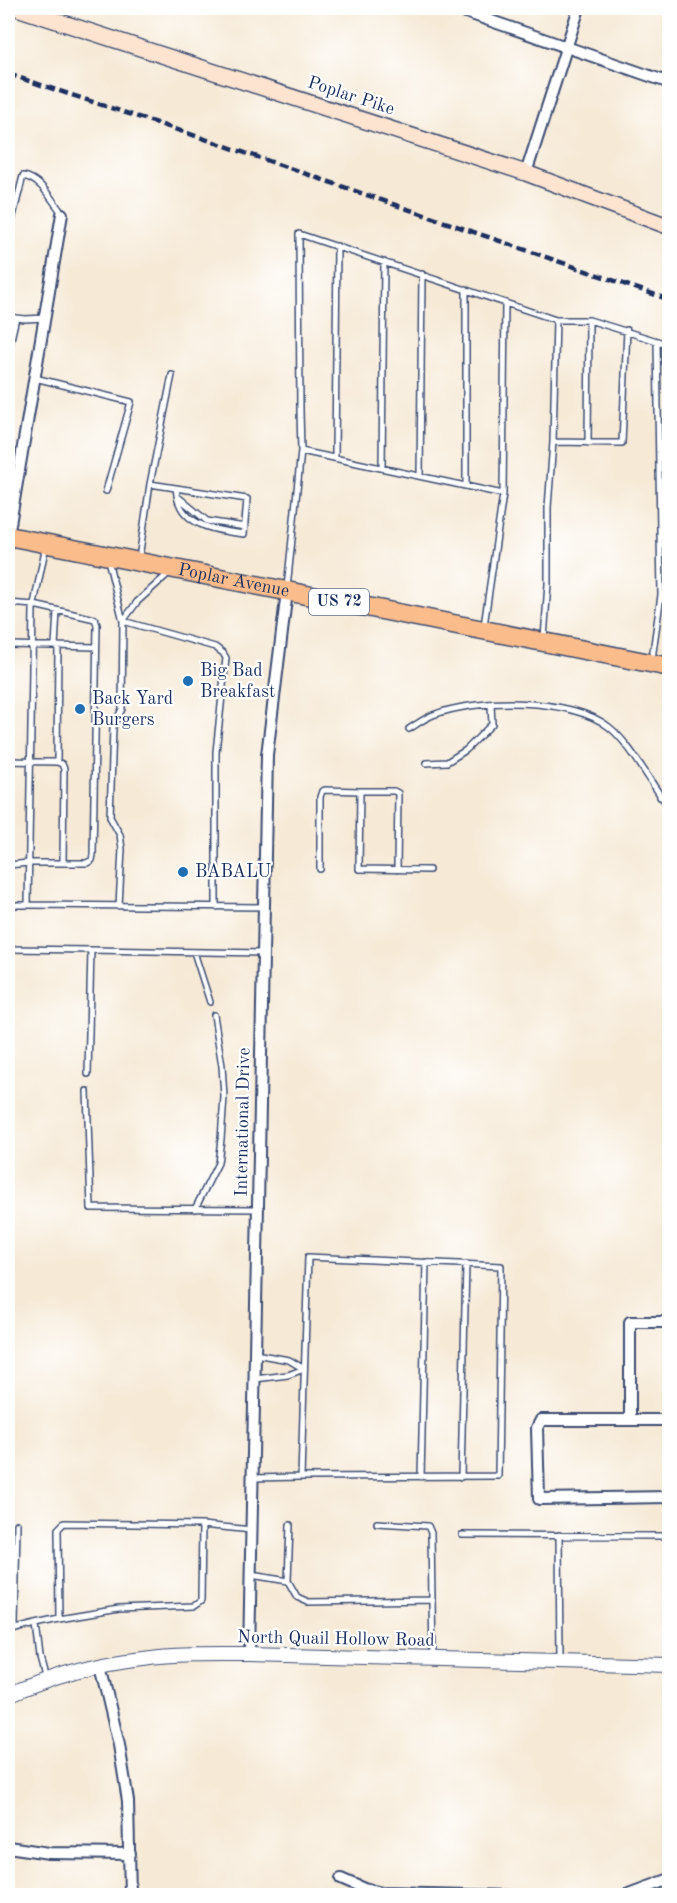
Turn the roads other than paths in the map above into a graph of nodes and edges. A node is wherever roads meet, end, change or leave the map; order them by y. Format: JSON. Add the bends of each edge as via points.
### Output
{"nodes":[{"id":1,"x":17,"y":8,"type":"edge"},
{"id":2,"x":454,"y":8,"type":"edge"},
{"id":3,"x":579,"y":8,"type":"edge"},
{"id":4,"x":484,"y":13,"type":"edge"},
{"id":5,"x":567,"y":48,"type":"junction"},
{"id":6,"x":669,"y":83,"type":"edge"},
{"id":7,"x":526,"y":174,"type":"junction"},
{"id":8,"x":62,"y":214,"type":"joint"},
{"id":9,"x":669,"y":227,"type":"edge"},
{"id":10,"x":8,"y":236,"type":"edge"},
{"id":11,"x":337,"y":246,"type":"junction"},
{"id":12,"x":384,"y":262,"type":"junction"},
{"id":13,"x":422,"y":274,"type":"junction"},
{"id":14,"x":466,"y":289,"type":"junction"},
{"id":15,"x":505,"y":303,"type":"junction"},
{"id":16,"x":8,"y":315,"type":"edge"},
{"id":17,"x":16,"y":318,"type":"junction"},
{"id":18,"x":45,"y":318,"type":"junction"},
{"id":19,"x":556,"y":320,"type":"junction"},
{"id":20,"x":589,"y":320,"type":"junction"},
{"id":21,"x":627,"y":330,"type":"junction"},
{"id":22,"x":657,"y":341,"type":"junction"},
{"id":23,"x":669,"y":345,"type":"edge"},
{"id":24,"x":8,"y":352,"type":"edge"},
{"id":25,"x":172,"y":375,"type":"dead end"},
{"id":26,"x":35,"y":378,"type":"junction"},
{"id":27,"x":553,"y":442,"type":"junction"},
{"id":28,"x":588,"y":443,"type":"junction"},
{"id":29,"x":302,"y":451,"type":"junction"},
{"id":30,"x":335,"y":458,"type":"junction"},
{"id":31,"x":382,"y":468,"type":"junction"},
{"id":32,"x":420,"y":476,"type":"junction"},
{"id":33,"x":150,"y":484,"type":"junction"},
{"id":34,"x":466,"y":486,"type":"junction"},
{"id":35,"x":176,"y":489,"type":"junction"},
{"id":36,"x":106,"y":491,"type":"dead end"},
{"id":37,"x":503,"y":494,"type":"junction"},
{"id":38,"x":660,"y":524,"type":"junction"},
{"id":39,"x":669,"y":525,"type":"edge"},
{"id":40,"x":8,"y":536,"type":"edge"},
{"id":41,"x":46,"y":544,"type":"junction"},
{"id":42,"x":107,"y":556,"type":"junction"},
{"id":43,"x":138,"y":562,"type":"junction"},
{"id":44,"x":173,"y":569,"type":"junction"},
{"id":45,"x":287,"y":591,"type":"junction"},
{"id":46,"x":8,"y":603,"type":"edge"},
{"id":47,"x":34,"y":605,"type":"junction"},
{"id":48,"x":57,"y":610,"type":"junction"},
{"id":49,"x":123,"y":621,"type":"junction"},
{"id":50,"x":483,"y":630,"type":"junction"},
{"id":51,"x":544,"y":642,"type":"junction"},
{"id":52,"x":8,"y":645,"type":"edge"},
{"id":53,"x":33,"y":645,"type":"junction"},
{"id":54,"x":56,"y":646,"type":"junction"},
{"id":55,"x":96,"y":647,"type":"junction"},
{"id":56,"x":661,"y":666,"type":"edge"},
{"id":57,"x":491,"y":705,"type":"junction"},
{"id":58,"x":409,"y":729,"type":"dead end"},
{"id":59,"x":8,"y":760,"type":"edge"},
{"id":60,"x":30,"y":761,"type":"junction"},
{"id":61,"x":57,"y":762,"type":"junction"},
{"id":62,"x":426,"y":764,"type":"dead end"},
{"id":63,"x":360,"y":791,"type":"junction"},
{"id":64,"x":669,"y":792,"type":"edge"},
{"id":65,"x":660,"y":797,"type":"junction"},
{"id":66,"x":669,"y":808,"type":"edge"},
{"id":67,"x":29,"y":863,"type":"junction"},
{"id":68,"x":63,"y":863,"type":"junction"},
{"id":69,"x":8,"y":865,"type":"edge"},
{"id":70,"x":320,"y":869,"type":"dead end"},
{"id":71,"x":398,"y":870,"type":"junction"},
{"id":72,"x":429,"y":870,"type":"dead end"},
{"id":73,"x":8,"y":905,"type":"edge"},
{"id":74,"x":28,"y":905,"type":"junction"},
{"id":75,"x":119,"y":906,"type":"junction"},
{"id":76,"x":216,"y":907,"type":"junction"},
{"id":77,"x":264,"y":907,"type":"junction"},
{"id":78,"x":8,"y":948,"type":"edge"},
{"id":79,"x":91,"y":950,"type":"junction"},
{"id":80,"x":194,"y":952,"type":"junction"},
{"id":81,"x":263,"y":954,"type":"junction"},
{"id":82,"x":210,"y":1002,"type":"dead end"},
{"id":83,"x":214,"y":1015,"type":"dead end"},
{"id":84,"x":88,"y":1074,"type":"dead end"},
{"id":85,"x":87,"y":1091,"type":"dead end"},
{"id":86,"x":195,"y":1209,"type":"junction"},
{"id":87,"x":258,"y":1209,"type":"junction"},
{"id":88,"x":426,"y":1263,"type":"junction"},
{"id":89,"x":466,"y":1264,"type":"junction"},
{"id":90,"x":669,"y":1322,"type":"edge"},
{"id":91,"x":255,"y":1354,"type":"junction"},
{"id":92,"x":304,"y":1369,"type":"junction"},
{"id":93,"x":255,"y":1379,"type":"junction"},
{"id":94,"x":630,"y":1419,"type":"junction"},
{"id":95,"x":669,"y":1420,"type":"edge"},
{"id":96,"x":301,"y":1477,"type":"junction"},
{"id":97,"x":420,"y":1477,"type":"junction"},
{"id":98,"x":460,"y":1477,"type":"junction"},
{"id":99,"x":252,"y":1478,"type":"junction"},
{"id":100,"x":669,"y":1497,"type":"edge"},
{"id":101,"x":377,"y":1523,"type":"dead end"},
{"id":102,"x":17,"y":1524,"type":"dead end"},
{"id":103,"x":202,"y":1525,"type":"junction"},
{"id":104,"x":290,"y":1525,"type":"dead end"},
{"id":105,"x":252,"y":1530,"type":"junction"},
{"id":106,"x":462,"y":1534,"type":"dead end"},
{"id":107,"x":559,"y":1535,"type":"junction"},
{"id":108,"x":669,"y":1536,"type":"edge"},
{"id":109,"x":251,"y":1575,"type":"junction"},
{"id":110,"x":288,"y":1581,"type":"junction"},
{"id":111,"x":432,"y":1600,"type":"junction"},
{"id":112,"x":59,"y":1619,"type":"junction"},
{"id":113,"x":36,"y":1624,"type":"junction"},
{"id":114,"x":15,"y":1627,"type":"junction"},
{"id":115,"x":8,"y":1631,"type":"edge"},
{"id":116,"x":249,"y":1654,"type":"junction"},
{"id":117,"x":433,"y":1659,"type":"junction"},
{"id":118,"x":560,"y":1662,"type":"junction"},
{"id":119,"x":100,"y":1665,"type":"junction"},
{"id":120,"x":669,"y":1665,"type":"edge"},
{"id":121,"x":46,"y":1680,"type":"junction"},
{"id":122,"x":8,"y":1695,"type":"edge"},
{"id":123,"x":8,"y":1847,"type":"edge"},
{"id":124,"x":130,"y":1854,"type":"junction"},
{"id":125,"x":341,"y":1879,"type":"dead end"},
{"id":126,"x":669,"y":1879,"type":"edge"},
{"id":127,"x":130,"y":1896,"type":"edge"},
{"id":128,"x":515,"y":1896,"type":"edge"},
{"id":129,"x":624,"y":1896,"type":"edge"}],
"edges":[{"from":1,"to":7,"type":"main road","name":"Poplar Pike"},
{"from":2,"to":4,"type":"street"},
{"from":3,"to":5,"type":"street"},
{"from":4,"to":5,"type":"street"},
{"from":5,"to":6,"type":"street"},
{"from":5,"to":7,"type":"street"},
{"from":7,"to":9,"type":"main road","name":"Poplar Pike"},
{"from":8,"to":10,"type":"lane","via":[[39,183],[23,176]]},
{"from":8,"to":18,"type":"street"},
{"from":11,"to":12,"type":"lane"},
{"from":11,"to":29,"type":"lane","via":[[299,234]]},
{"from":11,"to":30,"type":"lane"},
{"from":12,"to":13,"type":"lane"},
{"from":12,"to":31,"type":"lane"},
{"from":13,"to":14,"type":"lane"},
{"from":13,"to":32,"type":"lane"},
{"from":14,"to":15,"type":"lane"},
{"from":14,"to":34,"type":"lane"},
{"from":15,"to":19,"type":"lane"},
{"from":15,"to":37,"type":"lane"},
{"from":16,"to":17,"type":"lane"},
{"from":17,"to":18,"type":"lane"},
{"from":17,"to":24,"type":"lane"},
{"from":18,"to":26,"type":"street"},
{"from":19,"to":20,"type":"lane"},
{"from":19,"to":27,"type":"lane"},
{"from":20,"to":21,"type":"lane"},
{"from":20,"to":28,"type":"lane"},
{"from":21,"to":22,"type":"lane"},
{"from":21,"to":28,"type":"lane","via":[[622,443]]},
{"from":22,"to":23,"type":"lane"},
{"from":22,"to":38,"type":"lane"},
{"from":25,"to":33,"type":"lane"},
{"from":26,"to":36,"type":"lane","via":[[131,402]]},
{"from":26,"to":40,"type":"street"},
{"from":27,"to":28,"type":"lane"},
{"from":27,"to":51,"type":"lane"},
{"from":29,"to":30,"type":"lane"},
{"from":29,"to":45,"type":"lane"},
{"from":30,"to":31,"type":"lane"},
{"from":31,"to":32,"type":"lane"},
{"from":32,"to":34,"type":"lane"},
{"from":33,"to":35,"type":"lane"},
{"from":33,"to":43,"type":"lane"},
{"from":34,"to":37,"type":"lane"},
{"from":35,"to":35,"type":"lane","via":[[247,499],[244,534],[195,522],[179,504]]},
{"from":37,"to":50,"type":"lane"},
{"from":38,"to":39,"type":"lane"},
{"from":38,"to":56,"type":"lane"},
{"from":40,"to":41,"type":"main road","name":"Poplar Avenue","number":"US 72"},
{"from":41,"to":42,"type":"main road","name":"Poplar Avenue","number":"US 72"},
{"from":41,"to":47,"type":"lane"},
{"from":42,"to":43,"type":"main road","name":"Poplar Avenue","number":"US 72"},
{"from":42,"to":49,"type":"lane"},
{"from":43,"to":44,"type":"main road","name":"Poplar Avenue","number":"US 72"},
{"from":44,"to":45,"type":"main road","name":"Poplar Avenue","number":"US 72"},
{"from":44,"to":49,"type":"lane","via":[[137,602]]},
{"from":45,"to":50,"type":"main road","name":"Poplar Avenue","number":"US 72"},
{"from":45,"to":77,"type":"street","name":"International Drive","via":[[267,755]]},
{"from":46,"to":47,"type":"lane"},
{"from":47,"to":48,"type":"lane"},
{"from":47,"to":53,"type":"lane"},
{"from":48,"to":54,"type":"lane"},
{"from":48,"to":55,"type":"lane","via":[[95,619]]},
{"from":49,"to":75,"type":"lane","via":[[122,709],[113,727],[110,817],[120,835],[122,849]]},
{"from":49,"to":76,"type":"lane","via":[[215,647],[226,658],[216,752]]},
{"from":50,"to":51,"type":"main road","name":"Poplar Avenue","number":"US 72"},
{"from":51,"to":56,"type":"main road","name":"Poplar Avenue","number":"US 72"},
{"from":52,"to":53,"type":"lane"},
{"from":53,"to":54,"type":"lane"},
{"from":53,"to":60,"type":"lane"},
{"from":54,"to":55,"type":"lane"},
{"from":54,"to":61,"type":"lane"},
{"from":55,"to":68,"type":"lane","via":[[93,855],[87,863]]},
{"from":57,"to":58,"type":"lane","via":[[434,715]]},
{"from":57,"to":62,"type":"lane","via":[[492,724],[466,750],[447,762]]},
{"from":57,"to":65,"type":"lane","via":[[557,707],[583,713],[609,726]]},
{"from":59,"to":60,"type":"lane"},
{"from":60,"to":61,"type":"lane"},
{"from":60,"to":67,"type":"lane"},
{"from":61,"to":68,"type":"lane","via":[[64,769]]},
{"from":63,"to":70,"type":"lane","via":[[322,791]]},
{"from":63,"to":71,"type":"lane","via":[[398,793]]},
{"from":63,"to":71,"type":"lane","via":[[359,869]]},
{"from":64,"to":65,"type":"lane"},
{"from":65,"to":66,"type":"lane"},
{"from":67,"to":68,"type":"lane"},
{"from":67,"to":69,"type":"lane"},
{"from":67,"to":74,"type":"lane"},
{"from":71,"to":72,"type":"lane"},
{"from":73,"to":74,"type":"lane"},
{"from":74,"to":75,"type":"lane"},
{"from":75,"to":76,"type":"lane"},
{"from":76,"to":77,"type":"lane"},
{"from":77,"to":81,"type":"street","name":"International Drive"},
{"from":78,"to":79,"type":"lane"},
{"from":79,"to":80,"type":"lane"},
{"from":79,"to":84,"type":"lane"},
{"from":80,"to":81,"type":"lane"},
{"from":80,"to":82,"type":"lane"},
{"from":81,"to":87,"type":"street","name":"International Drive"},
{"from":83,"to":86,"type":"lane","via":[[224,1087],[221,1139],[218,1163]]},
{"from":85,"to":86,"type":"lane","via":[[91,1208]]},
{"from":86,"to":87,"type":"lane"},
{"from":87,"to":91,"type":"street","name":"International Drive"},
{"from":88,"to":89,"type":"lane"},
{"from":88,"to":92,"type":"lane","via":[[308,1257]]},
{"from":88,"to":97,"type":"lane"},
{"from":89,"to":98,"type":"lane"},
{"from":89,"to":98,"type":"lane","via":[[501,1266],[498,1476]]},
{"from":90,"to":94,"type":"street","via":[[630,1322]]},
{"from":91,"to":92,"type":"lane","via":[[289,1359]]},
{"from":91,"to":93,"type":"street","name":"International Drive"},
{"from":92,"to":93,"type":"lane"},
{"from":92,"to":96,"type":"lane"},
{"from":93,"to":99,"type":"street","name":"International Drive"},
{"from":94,"to":95,"type":"street"},
{"from":94,"to":100,"type":"street","via":[[541,1420],[537,1428],[539,1499]]},
{"from":96,"to":97,"type":"lane"},
{"from":96,"to":99,"type":"lane"},
{"from":97,"to":98,"type":"lane"},
{"from":99,"to":105,"type":"street","name":"International Drive"},
{"from":101,"to":111,"type":"lane","via":[[428,1526]]},
{"from":102,"to":114,"type":"lane"},
{"from":103,"to":105,"type":"lane"},
{"from":103,"to":112,"type":"lane","via":[[201,1601],[194,1606],[119,1609]]},
{"from":103,"to":112,"type":"lane","via":[[64,1523],[58,1529]]},
{"from":104,"to":110,"type":"lane"},
{"from":105,"to":109,"type":"street","name":"International Drive"},
{"from":106,"to":107,"type":"lane"},
{"from":107,"to":108,"type":"lane"},
{"from":107,"to":118,"type":"lane"},
{"from":109,"to":110,"type":"lane"},
{"from":109,"to":116,"type":"street","name":"International Drive"},
{"from":110,"to":111,"type":"lane","via":[[297,1597],[308,1602]]},
{"from":111,"to":117,"type":"lane"},
{"from":112,"to":113,"type":"lane"},
{"from":113,"to":114,"type":"lane"},
{"from":113,"to":121,"type":"lane"},
{"from":114,"to":115,"type":"lane"},
{"from":116,"to":117,"type":"street","name":"North Quail Hollow Road"},
{"from":116,"to":119,"type":"street","name":"North Quail Hollow Road","via":[[145,1658]]},
{"from":117,"to":118,"type":"street","name":"North Quail Hollow Road"},
{"from":118,"to":120,"type":"street","name":"North Quail Hollow Road"},
{"from":119,"to":121,"type":"street","name":"North Quail Hollow Road"},
{"from":119,"to":124,"type":"street","via":[[125,1777]]},
{"from":121,"to":122,"type":"street","name":"North Quail Hollow Road"},
{"from":123,"to":124,"type":"street","via":[[49,1853]]},
{"from":124,"to":127,"type":"street"},
{"from":125,"to":128,"type":"street","via":[[381,1893]]},
{"from":126,"to":129,"type":"street"}]}
